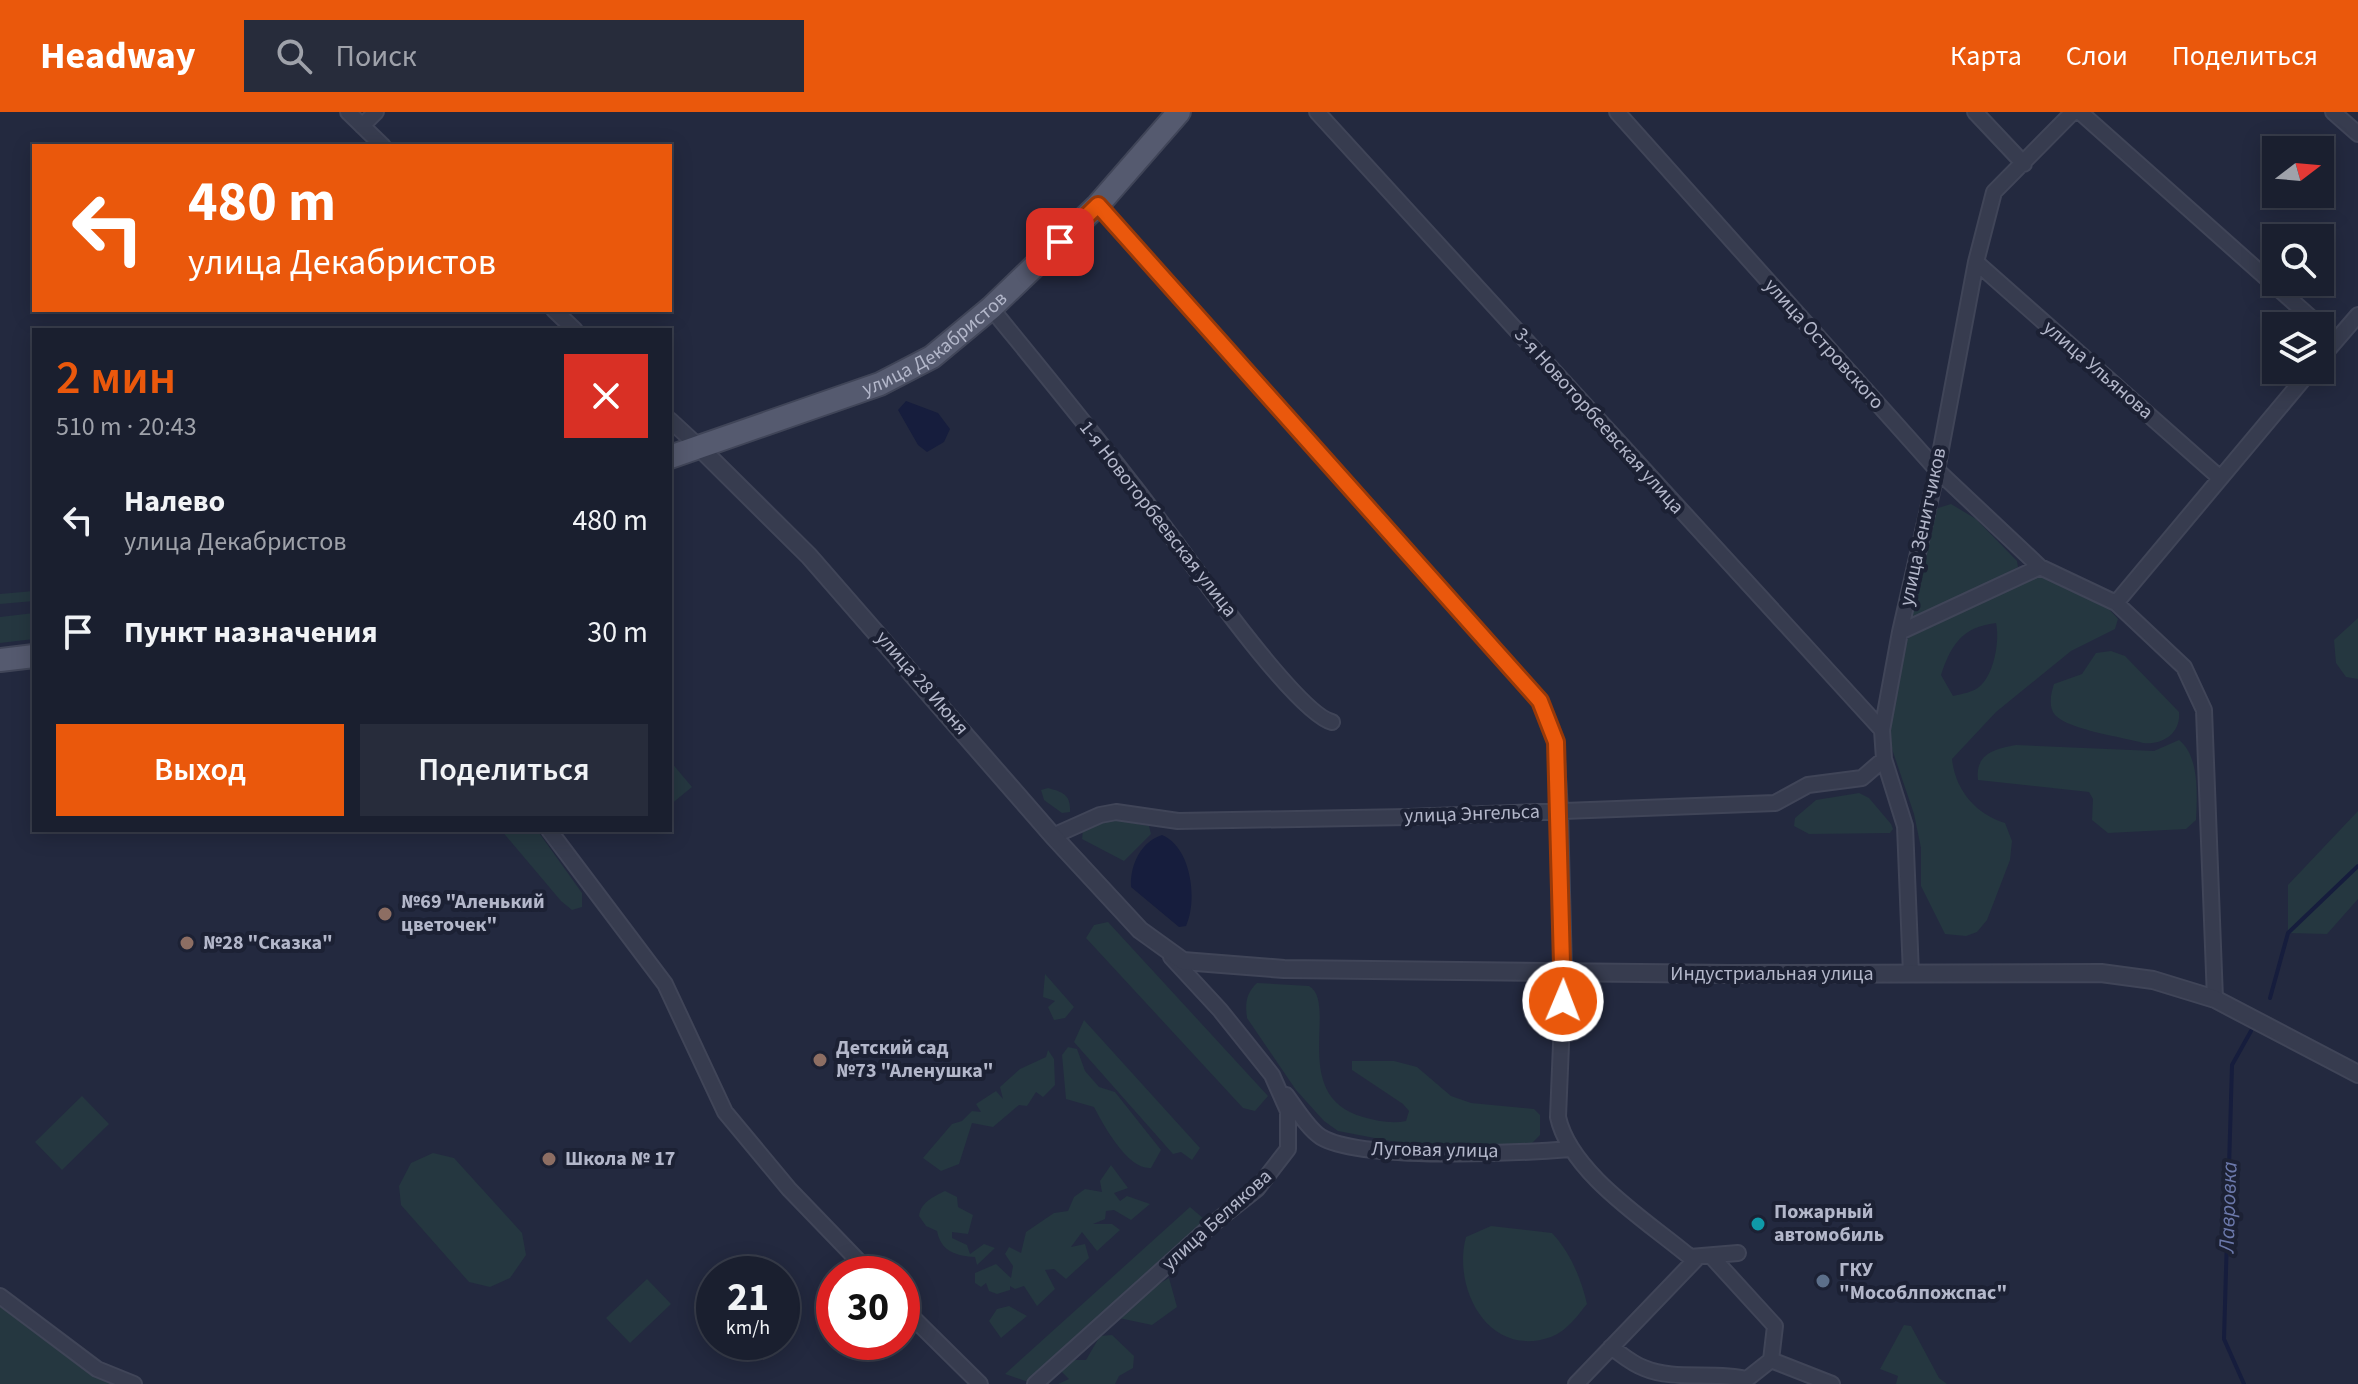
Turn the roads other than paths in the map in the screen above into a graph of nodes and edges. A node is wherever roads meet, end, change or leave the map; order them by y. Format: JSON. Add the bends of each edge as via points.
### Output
{"nodes":[{"id":1,"x":348,"y":112,"type":"edge"},
{"id":2,"x":376,"y":112,"type":"edge"},
{"id":3,"x":1179,"y":112,"type":"edge"},
{"id":4,"x":1317,"y":112,"type":"edge"},
{"id":5,"x":1617,"y":112,"type":"edge"},
{"id":6,"x":1975,"y":112,"type":"edge"},
{"id":7,"x":2073,"y":112,"type":"edge"},
{"id":8,"x":2080,"y":112,"type":"edge"},
{"id":9,"x":2333,"y":112,"type":"edge"},
{"id":10,"x":362,"y":126,"type":"junction"},
{"id":11,"x":2358,"y":134,"type":"edge"},
{"id":12,"x":381,"y":144,"type":"edge"},
{"id":13,"x":2024,"y":164,"type":"junction"},
{"id":14,"x":1098,"y":205,"type":"junction"},
{"id":15,"x":1976,"y":262,"type":"junction"},
{"id":16,"x":991,"y":308,"type":"junction"},
{"id":17,"x":556,"y":312,"type":"edge"},
{"id":18,"x":2358,"y":315,"type":"edge"},
{"id":19,"x":573,"y":328,"type":"edge"},
{"id":20,"x":2336,"y":340,"type":"junction"},
{"id":21,"x":2334,"y":342,"type":"edge"},
{"id":22,"x":2299,"y":384,"type":"edge"},
{"id":23,"x":672,"y":422,"type":"edge"},
{"id":24,"x":697,"y":445,"type":"junction"},
{"id":25,"x":672,"y":456,"type":"edge"},
{"id":26,"x":1937,"y":470,"type":"junction"},
{"id":27,"x":2219,"y":477,"type":"junction"},
{"id":28,"x":2040,"y":567,"type":"junction"},
{"id":29,"x":2116,"y":603,"type":"junction"},
{"id":30,"x":1900,"y":632,"type":"junction"},
{"id":31,"x":32,"y":656,"type":"edge"},
{"id":32,"x":0,"y":660,"type":"edge"},
{"id":33,"x":1332,"y":722,"type":"dead end"},
{"id":34,"x":1882,"y":730,"type":"junction"},
{"id":35,"x":1884,"y":759,"type":"junction"},
{"id":36,"x":1560,"y":811,"type":"junction"},
{"id":37,"x":550,"y":832,"type":"edge"},
{"id":38,"x":1053,"y":836,"type":"junction"},
{"id":39,"x":1166,"y":952,"type":"junction"},
{"id":40,"x":1564,"y":972,"type":"junction"},
{"id":41,"x":1911,"y":974,"type":"junction"},
{"id":42,"x":2215,"y":999,"type":"junction"},
{"id":43,"x":2358,"y":1074,"type":"edge"},
{"id":44,"x":1278,"y":1086,"type":"junction"},
{"id":45,"x":1570,"y":1149,"type":"junction"},
{"id":46,"x":1738,"y":1253,"type":"dead end"},
{"id":47,"x":854,"y":1256,"type":"edge"},
{"id":48,"x":1705,"y":1257,"type":"junction"},
{"id":49,"x":0,"y":1296,"type":"edge"},
{"id":50,"x":920,"y":1325,"type":"edge"},
{"id":51,"x":1611,"y":1347,"type":"junction"},
{"id":52,"x":1771,"y":1360,"type":"junction"},
{"id":53,"x":134,"y":1384,"type":"edge"},
{"id":54,"x":980,"y":1384,"type":"edge"},
{"id":55,"x":1035,"y":1384,"type":"edge"},
{"id":56,"x":1576,"y":1384,"type":"edge"},
{"id":57,"x":1832,"y":1384,"type":"edge"}],
"edges":[{"from":1,"to":10,"type":"street"},
{"from":2,"to":10,"type":"street"},
{"from":3,"to":14,"type":"main road","name":"улица Декабристов"},
{"from":4,"to":34,"type":"street","name":"3-я Новоторбеевская улица"},
{"from":5,"to":26,"type":"street","name":"улица Островского"},
{"from":6,"to":13,"type":"street"},
{"from":7,"to":13,"type":"street","name":"улица Зенитчиков"},
{"from":8,"to":20,"type":"street"},
{"from":9,"to":11,"type":"street"},
{"from":10,"to":12,"type":"street"},
{"from":13,"to":15,"type":"street","name":"улица Зенитчиков","via":[[1994,192]]},
{"from":14,"to":16,"type":"main road","name":"улица Декабристов"},
{"from":14,"to":36,"type":"street","via":[[1540,701],[1556,742]]},
{"from":15,"to":26,"type":"street","name":"улица Зенитчиков"},
{"from":15,"to":27,"type":"street","name":"улица Ульянова"},
{"from":16,"to":24,"type":"main road","name":"улица Декабристов","via":[[941,351],[901,375]]},
{"from":16,"to":33,"type":"street","name":"1-я Новоторбеевская улица","via":[[1279,678],[1320,719]]},
{"from":17,"to":19,"type":"street"},
{"from":18,"to":20,"type":"street"},
{"from":20,"to":21,"type":"street"},
{"from":22,"to":27,"type":"street"},
{"from":23,"to":24,"type":"street","name":"улица 28 Июня"},
{"from":24,"to":25,"type":"main road","name":"улица Декабристов"},
{"from":24,"to":38,"type":"street","name":"улица 28 Июня","via":[[809,556]]},
{"from":26,"to":28,"type":"street","name":"улица Островского"},
{"from":26,"to":30,"type":"street","name":"улица Зенитчиков"},
{"from":27,"to":29,"type":"street"},
{"from":28,"to":29,"type":"street","name":"улица Островского"},
{"from":28,"to":30,"type":"street"},
{"from":29,"to":42,"type":"street","name":"улица Островского","via":[[2184,667],[2204,710]]},
{"from":30,"to":34,"type":"street","name":"улица Зенитчиков"},
{"from":31,"to":32,"type":"main road"},
{"from":34,"to":35,"type":"street","name":"улица Зенитчиков"},
{"from":35,"to":36,"type":"street","name":"улица Энгельса","via":[[1862,778],[1808,785],[1775,803]]},
{"from":35,"to":41,"type":"street","name":"улица Зенитчиков","via":[[1905,826]]},
{"from":36,"to":38,"type":"street","name":"улица Энгельса","via":[[1178,821],[1116,812]]},
{"from":36,"to":40,"type":"street"},
{"from":37,"to":47,"type":"street","via":[[673,998],[725,1112]]},
{"from":38,"to":39,"type":"street","name":"улица 28 Июня"},
{"from":39,"to":40,"type":"street","name":"Индустриальная улица","via":[[1183,961],[1220,966]]},
{"from":39,"to":44,"type":"street","name":"улица Белякова","via":[[1220,1010]]},
{"from":40,"to":41,"type":"street","name":"Индустриальная улица"},
{"from":40,"to":45,"type":"street","via":[[1558,1117]]},
{"from":41,"to":42,"type":"street","name":"Индустриальная улица","via":[[2101,973],[2153,980]]},
{"from":42,"to":43,"type":"street","name":"Индустриальная улица"},
{"from":44,"to":45,"type":"street","name":"Луговая улица","via":[[1319,1136],[1347,1149]]},
{"from":44,"to":55,"type":"street","name":"улица Белякова","via":[[1290,1135],[1276,1168]]},
{"from":45,"to":48,"type":"street","via":[[1690,1257]]},
{"from":46,"to":48,"type":"street"},
{"from":48,"to":51,"type":"street"},
{"from":48,"to":52,"type":"street","via":[[1775,1326]]},
{"from":49,"to":53,"type":"street","via":[[97,1369]]},
{"from":50,"to":54,"type":"street"},
{"from":51,"to":52,"type":"street","via":[[1644,1369],[1666,1373],[1747,1379]]},
{"from":51,"to":56,"type":"street"},
{"from":52,"to":57,"type":"street"}]}
